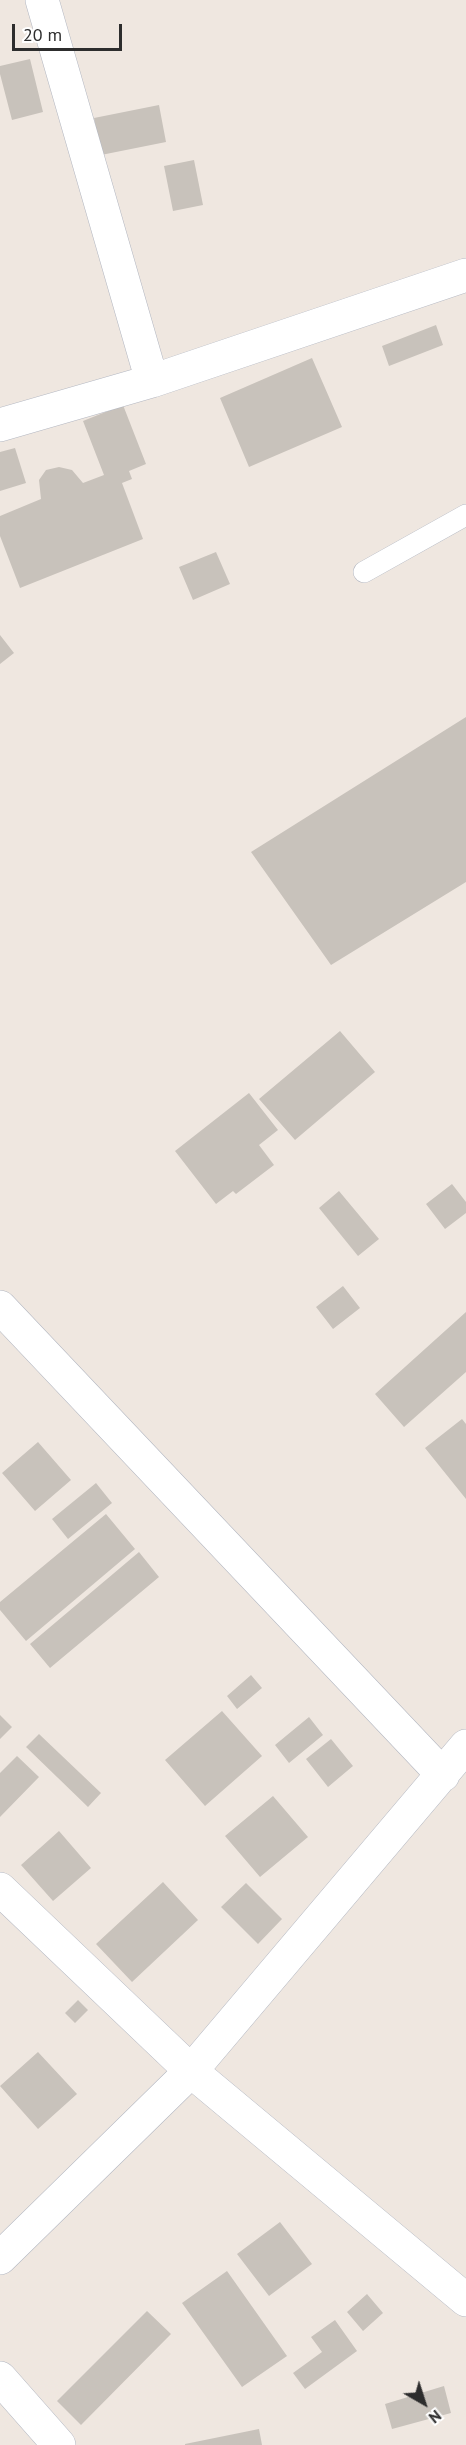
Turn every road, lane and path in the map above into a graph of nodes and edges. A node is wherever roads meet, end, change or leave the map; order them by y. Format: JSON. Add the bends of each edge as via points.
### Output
{"nodes":[{"id":1,"x":42,"y":0,"type":"edge"},
{"id":2,"x":466,"y":275,"type":"edge"},
{"id":3,"x":152,"y":381,"type":"junction"},
{"id":4,"x":0,"y":425,"type":"edge"},
{"id":5,"x":466,"y":515,"type":"edge"},
{"id":6,"x":364,"y":572,"type":"dead end"},
{"id":7,"x":0,"y":1307,"type":"edge"},
{"id":8,"x":466,"y":1746,"type":"edge"},
{"id":9,"x":443,"y":1775,"type":"junction"},
{"id":10,"x":0,"y":1889,"type":"edge"},
{"id":11,"x":191,"y":2071,"type":"junction"},
{"id":12,"x":0,"y":2258,"type":"edge"},
{"id":13,"x":466,"y":2300,"type":"edge"},
{"id":14,"x":0,"y":2379,"type":"edge"},
{"id":15,"x":59,"y":2445,"type":"edge"}],
"edges":[{"from":1,"to":3,"type":"street"},
{"from":2,"to":3,"type":"street"},
{"from":3,"to":4,"type":"street"},
{"from":5,"to":6,"type":"lane"},
{"from":7,"to":9,"type":"street"},
{"from":8,"to":9,"type":"street"},
{"from":9,"to":11,"type":"street"},
{"from":10,"to":11,"type":"street"},
{"from":11,"to":12,"type":"street"},
{"from":11,"to":13,"type":"street"},
{"from":14,"to":15,"type":"street"}]}
